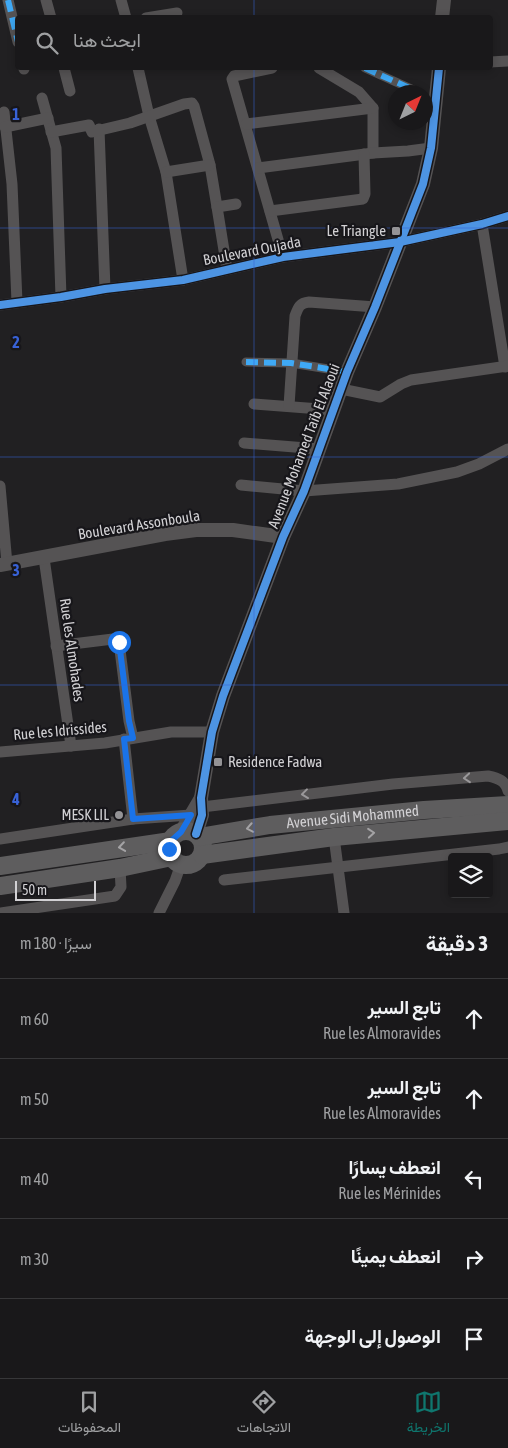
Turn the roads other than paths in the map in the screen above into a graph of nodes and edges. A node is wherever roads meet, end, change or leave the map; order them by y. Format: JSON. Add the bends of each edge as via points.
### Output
{"nodes":[{"id":1,"x":8,"y":0,"type":"edge"},
{"id":2,"x":46,"y":0,"type":"edge"},
{"id":3,"x":121,"y":0,"type":"edge"},
{"id":4,"x":444,"y":0,"type":"edge"},
{"id":5,"x":177,"y":13,"type":"dead end"},
{"id":6,"x":50,"y":15,"type":"edge"},
{"id":7,"x":125,"y":15,"type":"edge"},
{"id":8,"x":165,"y":15,"type":"edge"},
{"id":9,"x":442,"y":15,"type":"edge"},
{"id":10,"x":15,"y":29,"type":"edge"},
{"id":11,"x":508,"y":61,"type":"edge"},
{"id":12,"x":493,"y":62,"type":"edge"},
{"id":13,"x":65,"y":70,"type":"edge"},
{"id":14,"x":138,"y":70,"type":"edge"},
{"id":15,"x":262,"y":70,"type":"edge"},
{"id":16,"x":322,"y":70,"type":"edge"},
{"id":17,"x":369,"y":70,"type":"edge"},
{"id":18,"x":438,"y":70,"type":"edge"},
{"id":19,"x":403,"y":85,"type":"edge"},
{"id":20,"x":433,"y":88,"type":"edge"},
{"id":21,"x":70,"y":91,"type":"dead end"},
{"id":22,"x":42,"y":98,"type":"dead end"},
{"id":23,"x":373,"y":108,"type":"junction"},
{"id":24,"x":4,"y":112,"type":"dead end"},
{"id":25,"x":149,"y":116,"type":"junction"},
{"id":26,"x":48,"y":118,"type":"junction"},
{"id":27,"x":246,"y":124,"type":"junction"},
{"id":28,"x":5,"y":127,"type":"junction"},
{"id":29,"x":99,"y":129,"type":"junction"},
{"id":30,"x":431,"y":130,"type":"edge"},
{"id":31,"x":52,"y":132,"type":"junction"},
{"id":32,"x":431,"y":148,"type":"junction"},
{"id":33,"x":368,"y":154,"type":"junction"},
{"id":34,"x":210,"y":165,"type":"junction"},
{"id":35,"x":258,"y":168,"type":"junction"},
{"id":36,"x":166,"y":172,"type":"junction"},
{"id":37,"x":12,"y":184,"type":"junction"},
{"id":38,"x":0,"y":185,"type":"edge"},
{"id":39,"x":236,"y":204,"type":"dead end"},
{"id":40,"x":217,"y":208,"type":"junction"},
{"id":41,"x":270,"y":212,"type":"junction"},
{"id":42,"x":508,"y":216,"type":"edge"},
{"id":43,"x":482,"y":224,"type":"junction"},
{"id":44,"x":400,"y":242,"type":"junction"},
{"id":45,"x":283,"y":257,"type":"junction"},
{"id":46,"x":226,"y":269,"type":"junction"},
{"id":47,"x":182,"y":280,"type":"junction"},
{"id":48,"x":105,"y":289,"type":"junction"},
{"id":49,"x":61,"y":297,"type":"junction"},
{"id":50,"x":17,"y":302,"type":"junction"},
{"id":51,"x":0,"y":305,"type":"edge"},
{"id":52,"x":375,"y":307,"type":"junction"},
{"id":53,"x":246,"y":362,"type":"dead end"},
{"id":54,"x":291,"y":363,"type":"junction"},
{"id":55,"x":506,"y":367,"type":"edge"},
{"id":56,"x":347,"y":372,"type":"junction"},
{"id":57,"x":341,"y":389,"type":"junction"},
{"id":58,"x":254,"y":404,"type":"dead end"},
{"id":59,"x":290,"y":406,"type":"junction"},
{"id":60,"x":333,"y":410,"type":"junction"},
{"id":61,"x":244,"y":443,"type":"dead end"},
{"id":62,"x":319,"y":448,"type":"junction"},
{"id":63,"x":508,"y":449,"type":"edge"},
{"id":64,"x":241,"y":484,"type":"dead end"},
{"id":65,"x":0,"y":486,"type":"edge"},
{"id":66,"x":304,"y":491,"type":"junction"},
{"id":67,"x":284,"y":537,"type":"junction"},
{"id":68,"x":44,"y":558,"type":"junction"},
{"id":69,"x":3,"y":565,"type":"edge"},
{"id":70,"x":56,"y":646,"type":"junction"},
{"id":71,"x":212,"y":732,"type":"junction"},
{"id":72,"x":128,"y":738,"type":"junction"},
{"id":73,"x":71,"y":746,"type":"junction"},
{"id":74,"x":0,"y":752,"type":"edge"},
{"id":75,"x":508,"y":791,"type":"edge"},
{"id":76,"x":508,"y":805,"type":"edge"},
{"id":77,"x":198,"y":807,"type":"junction"},
{"id":78,"x":133,"y":819,"type":"junction"},
{"id":79,"x":508,"y":821,"type":"edge"},
{"id":80,"x":334,"y":837,"type":"junction"},
{"id":81,"x":0,"y":839,"type":"edge"},
{"id":82,"x":183,"y":844,"type":"junction"},
{"id":83,"x":508,"y":847,"type":"edge"},
{"id":84,"x":0,"y":866,"type":"edge"},
{"id":85,"x":339,"y":867,"type":"junction"},
{"id":86,"x":120,"y":868,"type":"junction"},
{"id":87,"x":224,"y":880,"type":"dead end"},
{"id":88,"x":0,"y":886,"type":"edge"},
{"id":89,"x":166,"y":907,"type":"edge"},
{"id":90,"x":1,"y":913,"type":"edge"},
{"id":91,"x":159,"y":913,"type":"edge"},
{"id":92,"x":344,"y":913,"type":"edge"}],
"edges":[{"from":1,"to":10,"type":"street"},
{"from":2,"to":6,"type":"street"},
{"from":3,"to":7,"type":"street"},
{"from":4,"to":9,"type":"street"},
{"from":5,"to":8,"type":"street"},
{"from":11,"to":12,"type":"street"},
{"from":13,"to":21,"type":"street"},
{"from":14,"to":25,"type":"street"},
{"from":15,"to":27,"type":"street","via":[[232,79]]},
{"from":16,"to":23,"type":"street","via":[[359,92]]},
{"from":17,"to":19,"type":"street"},
{"from":18,"to":20,"type":"street","name":"Avenue Mohamed Taïb El Alaoui"},
{"from":22,"to":26,"type":"street"},
{"from":23,"to":27,"type":"street"},
{"from":23,"to":33,"type":"street"},
{"from":24,"to":28,"type":"street"},
{"from":25,"to":29,"type":"street"},
{"from":25,"to":34,"type":"street","via":[[192,103]]},
{"from":25,"to":36,"type":"street"},
{"from":26,"to":28,"type":"street"},
{"from":26,"to":31,"type":"street"},
{"from":27,"to":35,"type":"street"},
{"from":28,"to":37,"type":"street"},
{"from":29,"to":31,"type":"street","via":[[92,132],[89,125]]},
{"from":29,"to":48,"type":"street"},
{"from":30,"to":32,"type":"street","name":"Avenue Mohamed Taïb El Alaoui"},
{"from":31,"to":49,"type":"street","via":[[56,148]]},
{"from":32,"to":33,"type":"street"},
{"from":32,"to":44,"type":"street","name":"Avenue Mohamed Taïb El Alaoui","via":[[423,184]]},
{"from":33,"to":35,"type":"street"},
{"from":33,"to":41,"type":"street","via":[[363,199]]},
{"from":34,"to":36,"type":"street"},
{"from":34,"to":40,"type":"street"},
{"from":35,"to":41,"type":"street"},
{"from":36,"to":47,"type":"street"},
{"from":37,"to":38,"type":"street"},
{"from":37,"to":50,"type":"street"},
{"from":39,"to":40,"type":"street"},
{"from":40,"to":46,"type":"street"},
{"from":41,"to":45,"type":"street"},
{"from":42,"to":43,"type":"street","name":"Boulevard Oujada"},
{"from":43,"to":44,"type":"street","name":"Boulevard Oujada"},
{"from":43,"to":55,"type":"street"},
{"from":44,"to":45,"type":"street","name":"Boulevard Oujada"},
{"from":44,"to":52,"type":"street","name":"Avenue Mohamed Taïb El Alaoui"},
{"from":45,"to":46,"type":"street","name":"Boulevard Oujada"},
{"from":46,"to":47,"type":"street","name":"Boulevard Oujada"},
{"from":47,"to":48,"type":"street","name":"Boulevard Oujada"},
{"from":48,"to":49,"type":"street","name":"Boulevard Oujada"},
{"from":49,"to":50,"type":"street","name":"Boulevard Oujada"},
{"from":50,"to":51,"type":"street","name":"Boulevard Oujada"},
{"from":52,"to":54,"type":"street","via":[[302,304],[295,316]]},
{"from":52,"to":56,"type":"street","name":"Avenue Mohamed Taïb El Alaoui"},
{"from":53,"to":54,"type":"street"},
{"from":54,"to":56,"type":"street"},
{"from":54,"to":59,"type":"street"},
{"from":55,"to":57,"type":"street","via":[[411,380],[380,397]]},
{"from":56,"to":57,"type":"street","name":"Avenue Mohamed Taïb El Alaoui"},
{"from":57,"to":60,"type":"street","name":"Avenue Mohamed Taïb El Alaoui"},
{"from":58,"to":59,"type":"street"},
{"from":59,"to":60,"type":"street"},
{"from":60,"to":62,"type":"street","name":"Avenue Mohamed Taïb El Alaoui"},
{"from":61,"to":62,"type":"street"},
{"from":62,"to":66,"type":"street","name":"Avenue Mohamed Taïb El Alaoui"},
{"from":63,"to":66,"type":"street","via":[[479,464],[434,478]]},
{"from":64,"to":66,"type":"street"},
{"from":65,"to":69,"type":"street"},
{"from":66,"to":67,"type":"street","name":"Avenue Mohamed Taïb El Alaoui"},
{"from":67,"to":68,"type":"street","name":"Boulevard Assonboula","via":[[233,530],[196,530]]},
{"from":67,"to":71,"type":"street","name":"Avenue Mohamed Taïb El Alaoui","via":[[239,650]]},
{"from":68,"to":69,"type":"street","name":"Boulevard Assonboula"},
{"from":68,"to":70,"type":"street","name":"Rue les Almohades"},
{"from":70,"to":72,"type":"street","via":[[114,639],[119,642],[129,721]]},
{"from":70,"to":73,"type":"street","name":"Rue les Almohades"},
{"from":71,"to":72,"type":"street","name":"Rue les Idrissides","via":[[171,732]]},
{"from":71,"to":77,"type":"street","name":"Avenue Mohamed Taïb El Alaoui"},
{"from":72,"to":73,"type":"street","name":"Rue les Idrissides"},
{"from":72,"to":78,"type":"street"},
{"from":73,"to":74,"type":"street","name":"Rue les Idrissides"},
{"from":75,"to":77,"type":"street","one_way":true,"via":[[501,780],[488,776]]},
{"from":76,"to":82,"type":"main road","name":"Avenue Sidi Mohammed","one_way":true,"via":[[270,825]]},
{"from":77,"to":78,"type":"street"},
{"from":77,"to":82,"type":"street","name":"Avenue Mohamed Taïb El Alaoui","via":[[202,815]]},
{"from":78,"to":81,"type":"street"},
{"from":80,"to":79,"type":"main road","name":"Avenue Sidi Mohammed","one_way":true},
{"from":80,"to":82,"type":"main road","name":"Avenue Sidi Mohammed","via":[[202,855],[202,844]]},
{"from":80,"to":85,"type":"street"},
{"from":82,"to":84,"type":"main road","one_way":true},
{"from":82,"to":86,"type":"main road"},
{"from":82,"to":89,"type":"street"},
{"from":83,"to":85,"type":"street"},
{"from":85,"to":87,"type":"street"},
{"from":85,"to":92,"type":"street"},
{"from":86,"to":88,"type":"main road"},
{"from":86,"to":90,"type":"street","via":[[120,887],[115,896]]},
{"from":89,"to":91,"type":"street"}]}
